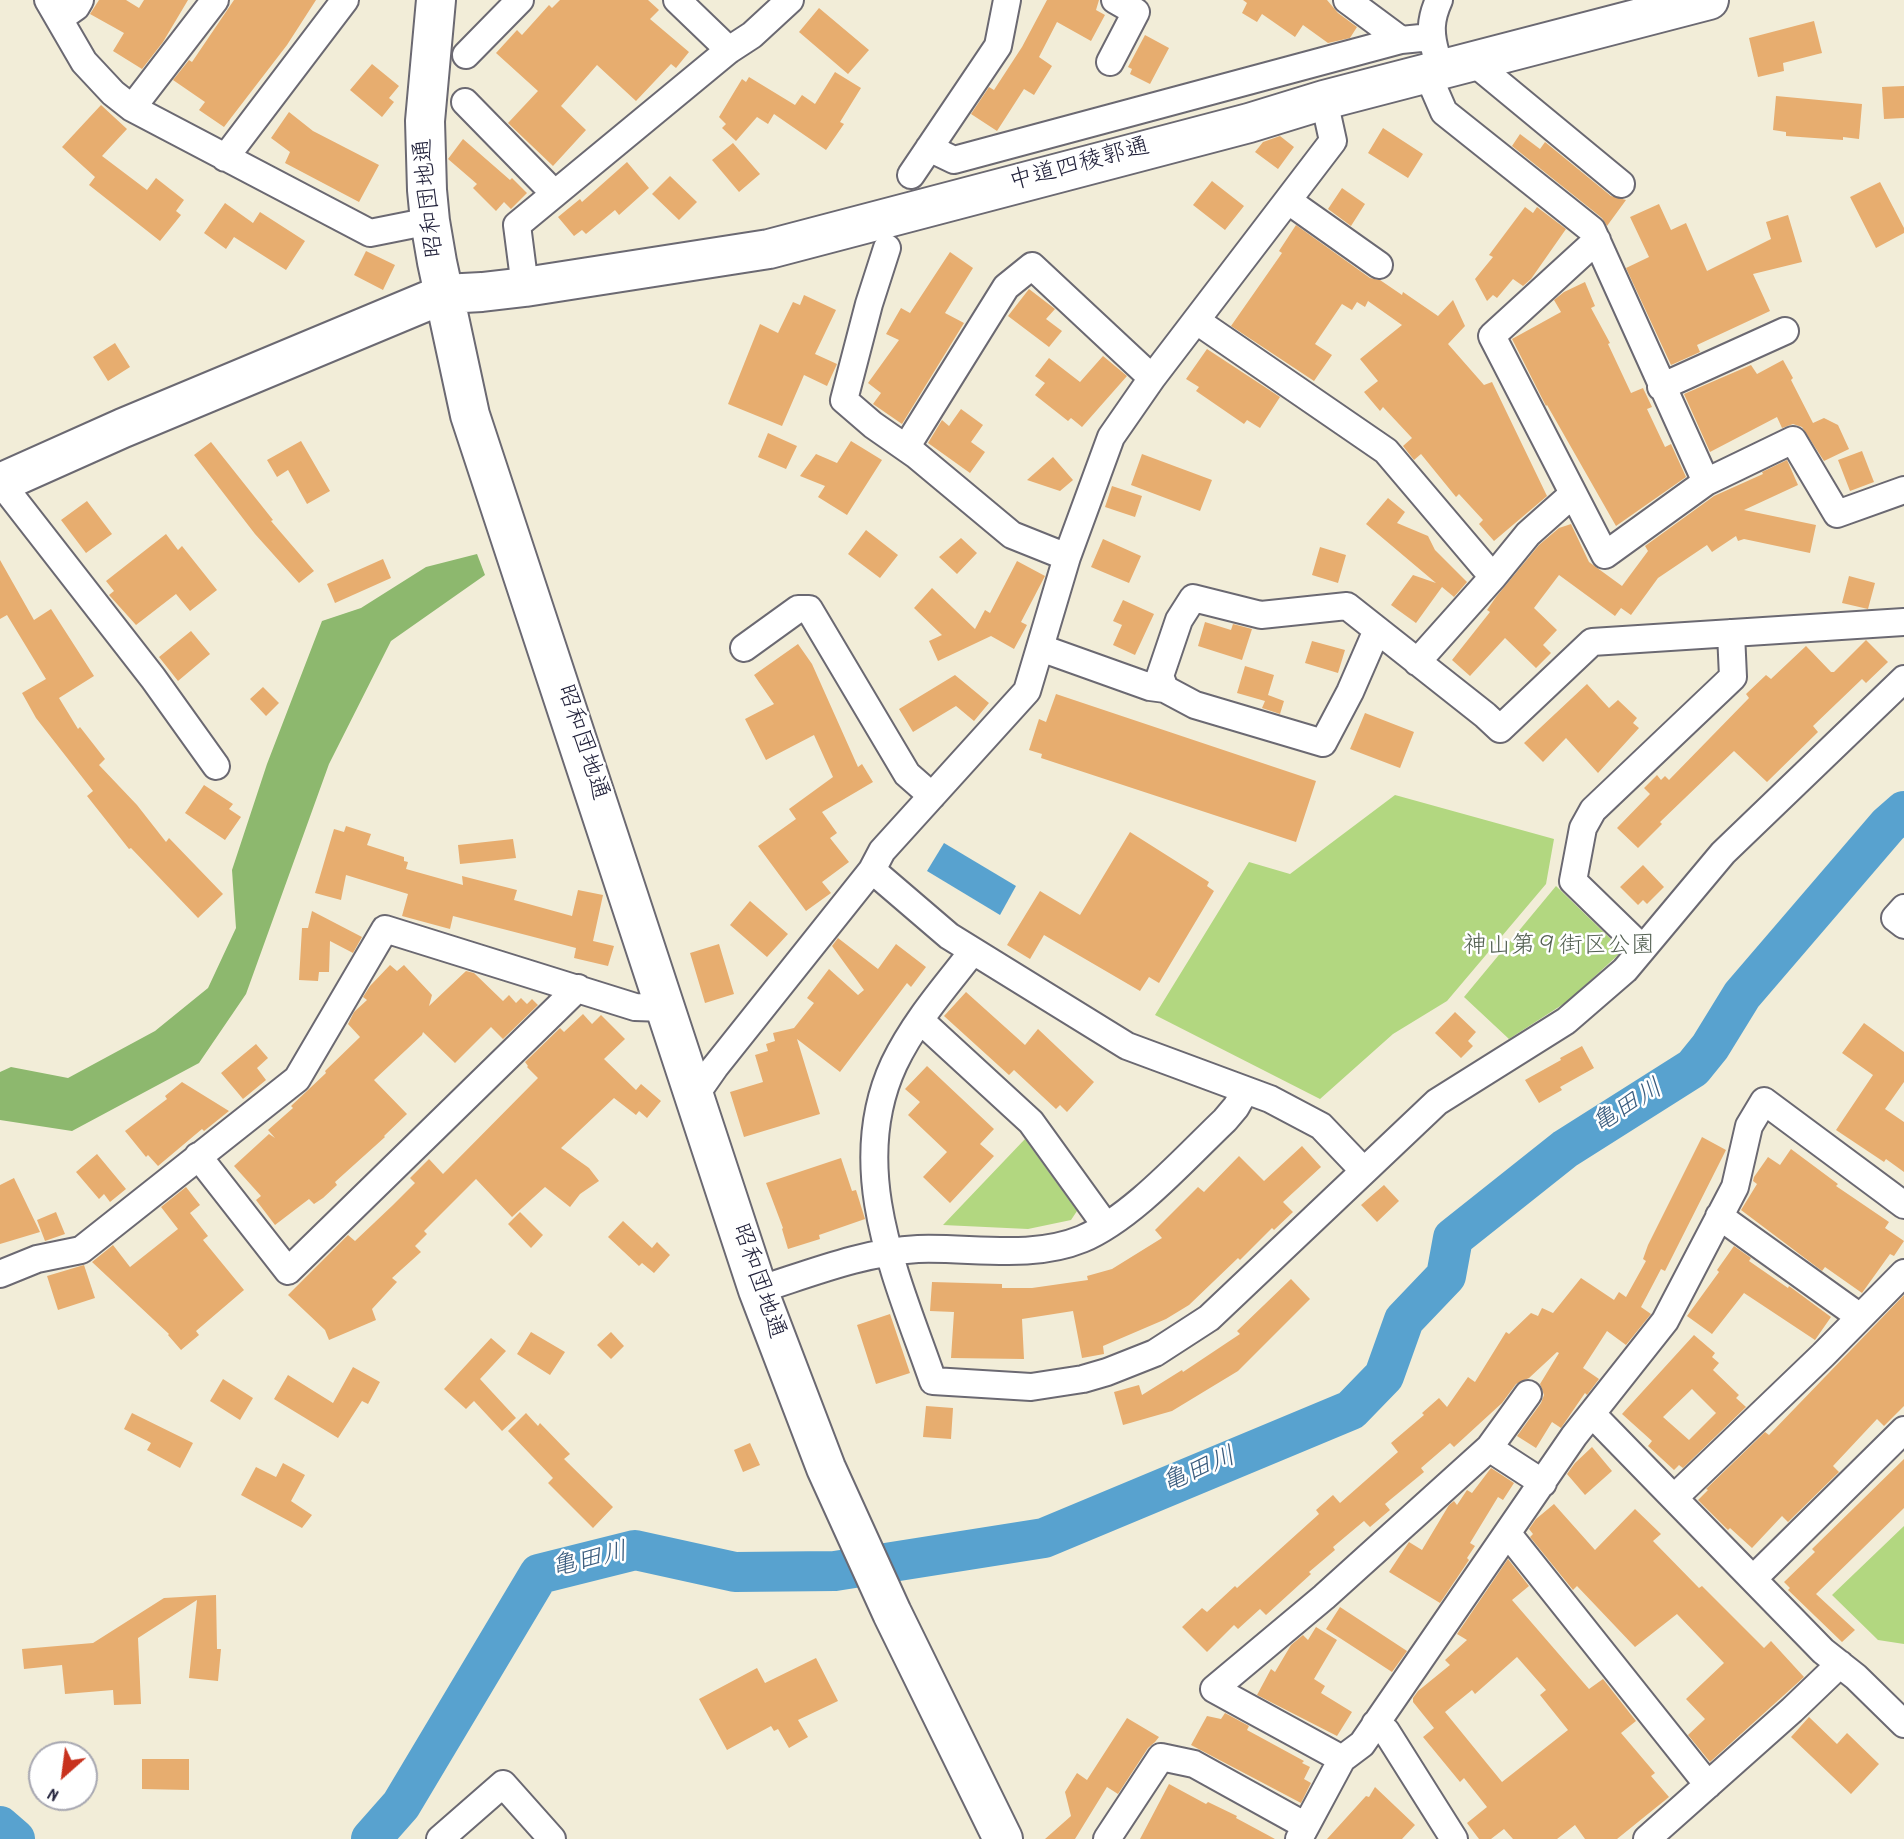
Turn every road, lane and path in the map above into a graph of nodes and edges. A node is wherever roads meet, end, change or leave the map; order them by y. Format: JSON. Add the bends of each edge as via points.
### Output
{"nodes":[{"id":1,"x":80,"y":0,"type":"edge"},
{"id":2,"x":215,"y":0,"type":"edge"},
{"id":3,"x":345,"y":0,"type":"edge"},
{"id":4,"x":436,"y":0,"type":"edge"},
{"id":5,"x":520,"y":0,"type":"edge"},
{"id":6,"x":677,"y":0,"type":"edge"},
{"id":7,"x":790,"y":0,"type":"edge"},
{"id":8,"x":1007,"y":0,"type":"edge"},
{"id":9,"x":1115,"y":0,"type":"edge"},
{"id":10,"x":1347,"y":0,"type":"edge"},
{"id":11,"x":1439,"y":0,"type":"edge"},
{"id":12,"x":1709,"y":0,"type":"edge"},
{"id":13,"x":54,"y":10,"type":"edge"},
{"id":14,"x":1401,"y":40,"type":"junction"},
{"id":15,"x":729,"y":50,"type":"junction"},
{"id":16,"x":466,"y":55,"type":"dead end"},
{"id":17,"x":1443,"y":60,"type":"junction"},
{"id":18,"x":1110,"y":62,"type":"dead end"},
{"id":19,"x":1324,"y":100,"type":"junction"},
{"id":20,"x":465,"y":102,"type":"dead end"},
{"id":21,"x":132,"y":108,"type":"junction"},
{"id":22,"x":929,"y":148,"type":"junction"},
{"id":23,"x":225,"y":158,"type":"junction"},
{"id":24,"x":911,"y":175,"type":"dead end"},
{"id":25,"x":1621,"y":184,"type":"dead end"},
{"id":26,"x":555,"y":193,"type":"junction"},
{"id":27,"x":1297,"y":207,"type":"dead end"},
{"id":28,"x":430,"y":221,"type":"junction"},
{"id":29,"x":1597,"y":240,"type":"junction"},
{"id":30,"x":887,"y":248,"type":"dead end"},
{"id":31,"x":1379,"y":265,"type":"dead end"},
{"id":32,"x":525,"y":287,"type":"junction"},
{"id":33,"x":444,"y":294,"type":"junction"},
{"id":34,"x":1206,"y":328,"type":"dead end"},
{"id":35,"x":1786,"y":331,"type":"dead end"},
{"id":36,"x":1152,"y":378,"type":"junction"},
{"id":37,"x":1661,"y":387,"type":"junction"},
{"id":38,"x":912,"y":438,"type":"dead end"},
{"id":39,"x":1706,"y":482,"type":"junction"},
{"id":40,"x":1,"y":483,"type":"edge"},
{"id":41,"x":1904,"y":490,"type":"edge"},
{"id":42,"x":1573,"y":494,"type":"junction"},
{"id":43,"x":1067,"y":557,"type":"junction"},
{"id":44,"x":1493,"y":577,"type":"junction"},
{"id":45,"x":1904,"y":622,"type":"edge"},
{"id":46,"x":1377,"y":630,"type":"junction"},
{"id":47,"x":1731,"y":633,"type":"junction"},
{"id":48,"x":744,"y":648,"type":"dead end"},
{"id":49,"x":1052,"y":652,"type":"dead end"},
{"id":50,"x":1418,"y":662,"type":"junction"},
{"id":51,"x":1904,"y":679,"type":"edge"},
{"id":52,"x":1165,"y":689,"type":"junction"},
{"id":53,"x":216,"y":765,"type":"dead end"},
{"id":54,"x":932,"y":796,"type":"junction"},
{"id":55,"x":872,"y":870,"type":"junction"},
{"id":56,"x":1904,"y":908,"type":"edge"},
{"id":57,"x":1904,"y":925,"type":"edge"},
{"id":58,"x":1642,"y":948,"type":"junction"},
{"id":59,"x":973,"y":951,"type":"junction"},
{"id":60,"x":578,"y":988,"type":"junction"},
{"id":61,"x":666,"y":1008,"type":"junction"},
{"id":62,"x":920,"y":1020,"type":"junction"},
{"id":63,"x":1245,"y":1091,"type":"junction"},
{"id":64,"x":694,"y":1097,"type":"junction"},
{"id":65,"x":198,"y":1156,"type":"junction"},
{"id":66,"x":1363,"y":1170,"type":"junction"},
{"id":67,"x":1904,"y":1205,"type":"edge"},
{"id":68,"x":1719,"y":1216,"type":"junction"},
{"id":69,"x":1106,"y":1226,"type":"junction"},
{"id":70,"x":889,"y":1253,"type":"junction"},
{"id":71,"x":1904,"y":1273,"type":"edge"},
{"id":72,"x":0,"y":1274,"type":"edge"},
{"id":73,"x":758,"y":1290,"type":"junction"},
{"id":74,"x":1860,"y":1317,"type":"junction"},
{"id":75,"x":1528,"y":1394,"type":"dead end"},
{"id":76,"x":1592,"y":1414,"type":"junction"},
{"id":77,"x":1904,"y":1430,"type":"edge"},
{"id":78,"x":1489,"y":1448,"type":"junction"},
{"id":79,"x":1543,"y":1483,"type":"junction"},
{"id":80,"x":1675,"y":1497,"type":"junction"},
{"id":81,"x":1508,"y":1534,"type":"junction"},
{"id":82,"x":1754,"y":1578,"type":"junction"},
{"id":83,"x":1840,"y":1664,"type":"junction"},
{"id":84,"x":1375,"y":1724,"type":"junction"},
{"id":85,"x":1904,"y":1724,"type":"edge"},
{"id":86,"x":1342,"y":1759,"type":"junction"},
{"id":87,"x":1708,"y":1785,"type":"junction"},
{"id":88,"x":1302,"y":1833,"type":"edge"},
{"id":89,"x":440,"y":1839,"type":"edge"},
{"id":90,"x":552,"y":1839,"type":"edge"},
{"id":91,"x":1003,"y":1839,"type":"edge"},
{"id":92,"x":1107,"y":1839,"type":"edge"},
{"id":93,"x":1454,"y":1839,"type":"edge"},
{"id":94,"x":1647,"y":1839,"type":"edge"}],
"edges":[{"from":1,"to":13,"type":"street","via":[[76,7]]},
{"from":2,"to":21,"type":"street"},
{"from":3,"to":23,"type":"street"},
{"from":4,"to":28,"type":"street","name":"昭和団地通","via":[[425,121]]},
{"from":5,"to":16,"type":"street"},
{"from":6,"to":15,"type":"street"},
{"from":7,"to":15,"type":"street"},
{"from":8,"to":22,"type":"street","via":[[998,46]]},
{"from":9,"to":18,"type":"street","via":[[1136,12]]},
{"from":10,"to":14,"type":"street"},
{"from":11,"to":17,"type":"street","via":[[1432,17]]},
{"from":12,"to":17,"type":"street","name":"中道四稜郭通"},
{"from":13,"to":21,"type":"street","via":[[84,62]]},
{"from":14,"to":17,"type":"street"},
{"from":14,"to":22,"type":"street","via":[[954,160]]},
{"from":15,"to":26,"type":"street"},
{"from":17,"to":19,"type":"street","name":"中道四稜郭通"},
{"from":17,"to":25,"type":"street"},
{"from":17,"to":29,"type":"street","via":[[1444,112],[1592,229]]},
{"from":19,"to":32,"type":"street","name":"中道四稜郭通","via":[[769,249]]},
{"from":19,"to":36,"type":"street","via":[[1333,141]]},
{"from":20,"to":26,"type":"street"},
{"from":21,"to":23,"type":"street"},
{"from":22,"to":24,"type":"street"},
{"from":23,"to":28,"type":"street","via":[[370,233]]},
{"from":26,"to":32,"type":"street","via":[[517,225]]},
{"from":27,"to":31,"type":"street"},
{"from":28,"to":33,"type":"street","name":"昭和団地通"},
{"from":29,"to":37,"type":"street"},
{"from":29,"to":42,"type":"street","via":[[1492,336]]},
{"from":30,"to":43,"type":"street","via":[[844,400],[1012,535]]},
{"from":32,"to":33,"type":"street","name":"中道四稜郭通"},
{"from":33,"to":40,"type":"street","name":"中道四稜郭通"},
{"from":33,"to":61,"type":"street","name":"昭和団地通","via":[[470,415]]},
{"from":34,"to":44,"type":"street","via":[[1386,452]]},
{"from":35,"to":37,"type":"street"},
{"from":36,"to":38,"type":"street","via":[[1032,266],[1006,287]]},
{"from":36,"to":43,"type":"street","via":[[1111,437]]},
{"from":37,"to":39,"type":"street"},
{"from":39,"to":41,"type":"street","via":[[1793,440],[1837,514]]},
{"from":39,"to":42,"type":"street","via":[[1605,555]]},
{"from":40,"to":53,"type":"street"},
{"from":42,"to":44,"type":"street","via":[[1528,534]]},
{"from":43,"to":54,"type":"street","via":[[1027,691]]},
{"from":44,"to":50,"type":"street"},
{"from":45,"to":47,"type":"street"},
{"from":46,"to":50,"type":"street"},
{"from":46,"to":52,"type":"street","via":[[1323,743],[1195,705]]},
{"from":46,"to":52,"type":"street","via":[[1347,606],[1261,615],[1193,598],[1179,620],[1160,676]]},
{"from":47,"to":50,"type":"street","via":[[1592,642],[1500,729]]},
{"from":47,"to":58,"type":"street","via":[[1734,677],[1594,810],[1583,828],[1573,881]]},
{"from":48,"to":54,"type":"street","via":[[798,609],[809,609],[907,774]]},
{"from":49,"to":52,"type":"street"},
{"from":51,"to":58,"type":"street","via":[[1723,853]]},
{"from":54,"to":55,"type":"street"},
{"from":55,"to":59,"type":"street"},
{"from":55,"to":64,"type":"street"},
{"from":56,"to":57,"type":"street","via":[[1895,918]]},
{"from":58,"to":66,"type":"street","via":[[1588,1004],[1437,1102]]},
{"from":59,"to":62,"type":"street"},
{"from":59,"to":63,"type":"street","via":[[1127,1046]]},
{"from":60,"to":61,"type":"street","via":[[635,1007]]},
{"from":60,"to":65,"type":"street","via":[[385,929],[297,1079]]},
{"from":60,"to":65,"type":"street","via":[[288,1271]]},
{"from":61,"to":64,"type":"street","name":"昭和団地通"},
{"from":62,"to":69,"type":"street","via":[[1031,1122]]},
{"from":62,"to":70,"type":"street","via":[[895,1063],[876,1122],[874,1186]]},
{"from":63,"to":66,"type":"street","via":[[1321,1126]]},
{"from":63,"to":69,"type":"street","via":[[1226,1120],[1125,1214]]},
{"from":64,"to":73,"type":"street","name":"昭和団地通"},
{"from":65,"to":72,"type":"street","via":[[80,1250],[37,1259]]},
{"from":66,"to":70,"type":"street","via":[[1232,1297],[1179,1339],[1107,1372],[1057,1384],[1031,1387],[933,1381]]},
{"from":67,"to":68,"type":"street","via":[[1764,1101],[1749,1126],[1735,1187]]},
{"from":68,"to":74,"type":"street"},
{"from":68,"to":76,"type":"street","via":[[1665,1321]]},
{"from":69,"to":70,"type":"street","via":[[1055,1247]]},
{"from":70,"to":73,"type":"street"},
{"from":71,"to":74,"type":"street"},
{"from":73,"to":91,"type":"street","name":"昭和団地通","via":[[826,1468],[950,1737]]},
{"from":74,"to":80,"type":"street"},
{"from":75,"to":78,"type":"street"},
{"from":76,"to":79,"type":"street"},
{"from":76,"to":80,"type":"street"},
{"from":77,"to":82,"type":"street"},
{"from":78,"to":79,"type":"street"},
{"from":78,"to":86,"type":"street","via":[[1214,1689]]},
{"from":79,"to":81,"type":"street"},
{"from":80,"to":82,"type":"street"},
{"from":81,"to":84,"type":"street"},
{"from":81,"to":87,"type":"street"},
{"from":82,"to":83,"type":"street"},
{"from":83,"to":85,"type":"street"},
{"from":83,"to":87,"type":"street"},
{"from":84,"to":86,"type":"street","via":[[1362,1744]]},
{"from":84,"to":93,"type":"street","via":[[1387,1731]]},
{"from":86,"to":88,"type":"street"},
{"from":87,"to":94,"type":"street"},
{"from":88,"to":92,"type":"street","via":[[1194,1764],[1161,1758]]},
{"from":89,"to":90,"type":"street","via":[[503,1784]]}]}
